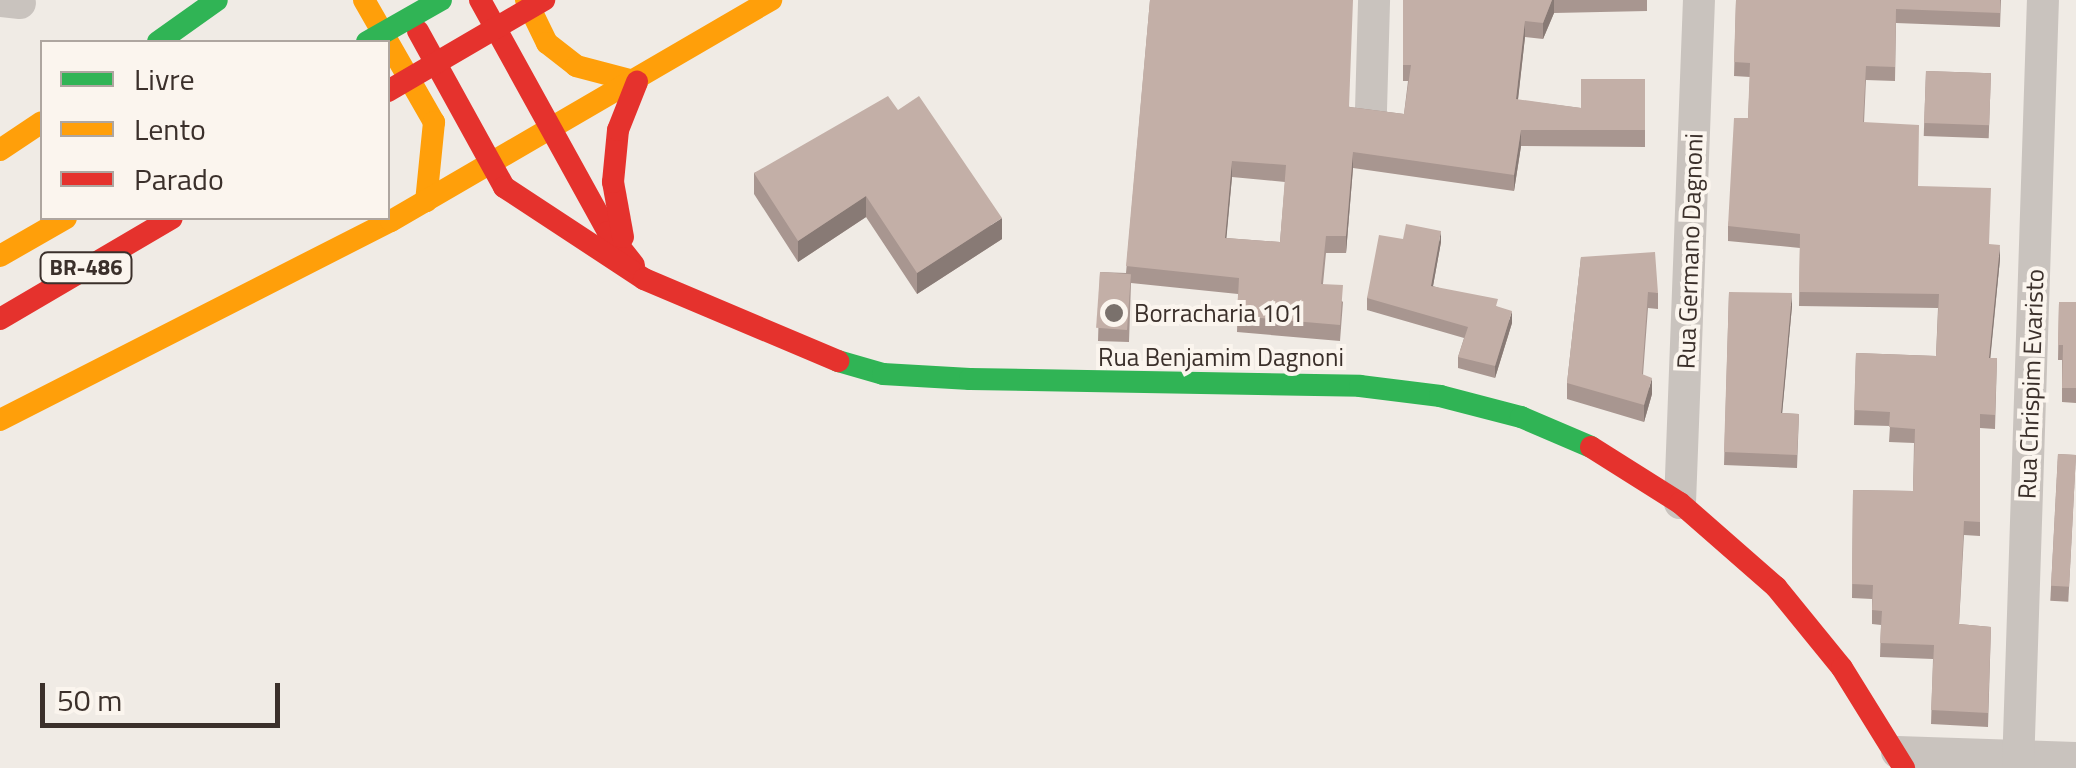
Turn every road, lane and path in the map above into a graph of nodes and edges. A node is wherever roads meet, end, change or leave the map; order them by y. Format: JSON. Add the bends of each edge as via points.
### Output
{"nodes":[{"id":1,"x":217,"y":0,"type":"edge"},
{"id":2,"x":364,"y":0,"type":"edge"},
{"id":3,"x":401,"y":0,"type":"edge"},
{"id":4,"x":441,"y":0,"type":"edge"},
{"id":5,"x":480,"y":0,"type":"edge"},
{"id":6,"x":526,"y":0,"type":"edge"},
{"id":7,"x":544,"y":0,"type":"edge"},
{"id":8,"x":771,"y":0,"type":"edge"},
{"id":9,"x":1374,"y":0,"type":"edge"},
{"id":10,"x":1699,"y":0,"type":"edge"},
{"id":11,"x":2043,"y":0,"type":"edge"},
{"id":12,"x":161,"y":40,"type":"edge"},
{"id":13,"x":371,"y":40,"type":"edge"},
{"id":14,"x":387,"y":40,"type":"edge"},
{"id":15,"x":390,"y":45,"type":"edge"},
{"id":16,"x":636,"y":82,"type":"junction"},
{"id":17,"x":390,"y":89,"type":"edge"},
{"id":18,"x":1372,"y":110,"type":"edge"},
{"id":19,"x":40,"y":123,"type":"edge"},
{"id":20,"x":554,"y":129,"type":"junction"},
{"id":21,"x":0,"y":150,"type":"edge"},
{"id":22,"x":491,"y":165,"type":"junction"},
{"id":23,"x":426,"y":202,"type":"junction"},
{"id":24,"x":63,"y":220,"type":"edge"},
{"id":25,"x":169,"y":220,"type":"edge"},
{"id":26,"x":0,"y":256,"type":"edge"},
{"id":27,"x":644,"y":279,"type":"junction"},
{"id":28,"x":0,"y":320,"type":"edge"},
{"id":29,"x":0,"y":420,"type":"edge"},
{"id":30,"x":1680,"y":502,"type":"junction"},
{"id":31,"x":2076,"y":758,"type":"edge"},
{"id":32,"x":1900,"y":760,"type":"edge"},
{"id":33,"x":2019,"y":762,"type":"edge"}],
"edges":[{"from":1,"to":12,"type":"street"},
{"from":2,"to":14,"type":"street"},
{"from":3,"to":22,"type":"street","name":"Rua Benjamim Dagnoni"},
{"from":4,"to":13,"type":"street","bridge":true},
{"from":5,"to":20,"type":"street","name":"Rua Benjamim Dagnoni"},
{"from":6,"to":16,"type":"street","via":[[547,43],[576,66]]},
{"from":7,"to":17,"type":"street","bridge":true},
{"from":8,"to":16,"type":"street"},
{"from":9,"to":18,"type":"street"},
{"from":10,"to":30,"type":"street","name":"Rua Germano Dagnoni"},
{"from":11,"to":33,"type":"street","name":"Rua Chrispim Evaristo"},
{"from":15,"to":23,"type":"street","via":[[434,122]]},
{"from":16,"to":20,"type":"street"},
{"from":16,"to":27,"type":"street","via":[[618,130],[613,182],[622,232]]},
{"from":19,"to":21,"type":"street"},
{"from":20,"to":22,"type":"street"},
{"from":20,"to":27,"type":"street","name":"Rua Benjamim Dagnoni","via":[[608,232]]},
{"from":22,"to":23,"type":"street"},
{"from":22,"to":27,"type":"street","name":"Rua Benjamim Dagnoni","via":[[504,188],[540,217]]},
{"from":23,"to":29,"type":"street"},
{"from":24,"to":26,"type":"street","number":"BR-486"},
{"from":25,"to":28,"type":"street","number":"BR-486"},
{"from":27,"to":30,"type":"street","name":"Rua Benjamim Dagnoni","via":[[815,355],[883,374],[1068,384],[1278,381],[1440,396],[1521,416],[1585,443]]},
{"from":30,"to":32,"type":"street","name":"Rua Benjamim Dagnoni","via":[[1776,587],[1842,668]]},
{"from":31,"to":33,"type":"street"},
{"from":32,"to":33,"type":"street"}]}
